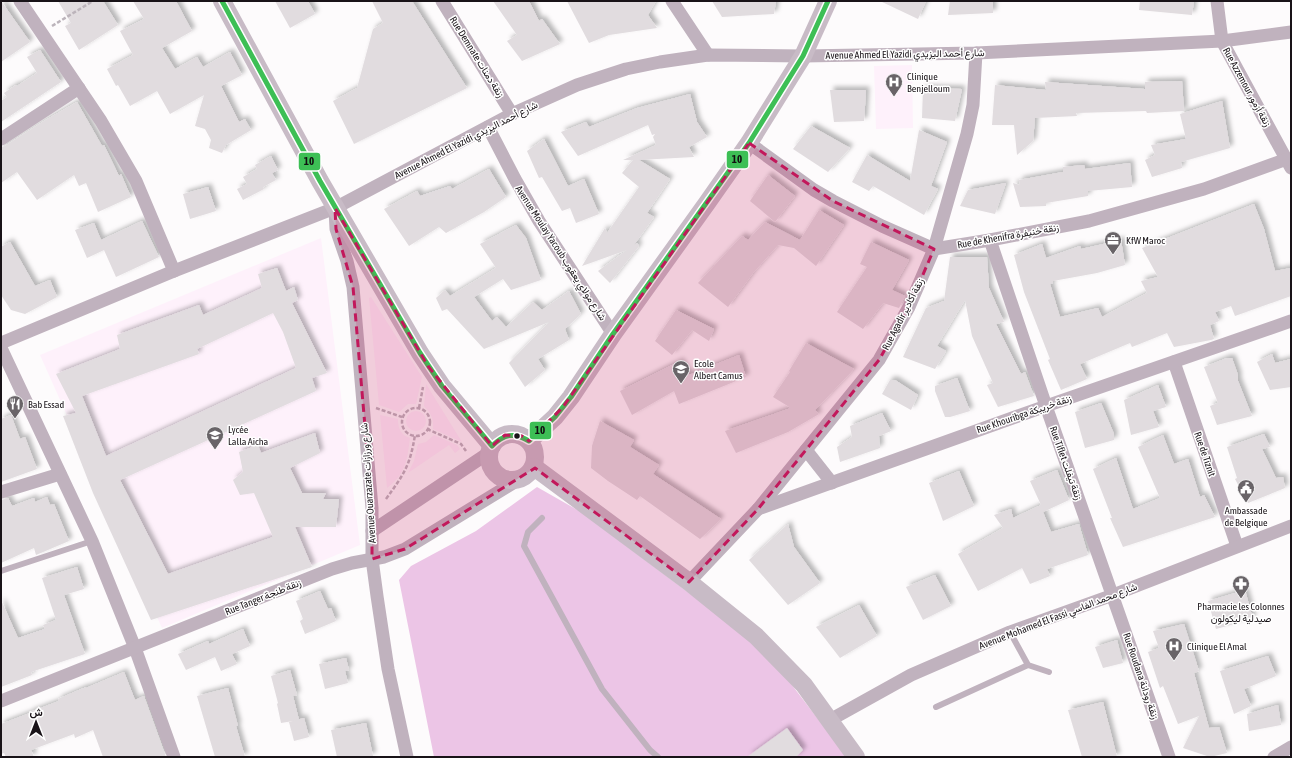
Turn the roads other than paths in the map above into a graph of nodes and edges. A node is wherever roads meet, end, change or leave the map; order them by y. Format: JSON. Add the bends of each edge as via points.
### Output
{"nodes":[{"id":1,"x":20,"y":1,"type":"edge"},
{"id":2,"x":222,"y":1,"type":"edge"},
{"id":3,"x":442,"y":1,"type":"edge"},
{"id":4,"x":672,"y":1,"type":"edge"},
{"id":5,"x":828,"y":1,"type":"edge"},
{"id":6,"x":1217,"y":1,"type":"edge"},
{"id":7,"x":1291,"y":32,"type":"edge"},
{"id":8,"x":1222,"y":41,"type":"junction"},
{"id":9,"x":976,"y":53,"type":"junction"},
{"id":10,"x":708,"y":55,"type":"junction"},
{"id":11,"x":803,"y":56,"type":"junction"},
{"id":12,"x":79,"y":88,"type":"junction"},
{"id":13,"x":512,"y":114,"type":"junction"},
{"id":14,"x":488,"y":127,"type":"junction"},
{"id":15,"x":1,"y":139,"type":"edge"},
{"id":16,"x":749,"y":143,"type":"junction"},
{"id":17,"x":1289,"y":163,"type":"edge"},
{"id":18,"x":335,"y":208,"type":"junction"},
{"id":19,"x":990,"y":240,"type":"junction"},
{"id":20,"x":934,"y":249,"type":"junction"},
{"id":21,"x":174,"y":271,"type":"junction"},
{"id":22,"x":1291,"y":321,"type":"edge"},
{"id":23,"x":613,"y":334,"type":"junction"},
{"id":24,"x":1,"y":343,"type":"edge"},
{"id":25,"x":1,"y":348,"type":"edge"},
{"id":26,"x":1174,"y":362,"type":"junction"},
{"id":27,"x":1046,"y":406,"type":"junction"},
{"id":28,"x":529,"y":441,"type":"junction"},
{"id":29,"x":491,"y":449,"type":"junction"},
{"id":30,"x":806,"y":450,"type":"junction"},
{"id":31,"x":534,"y":467,"type":"junction"},
{"id":32,"x":60,"y":474,"type":"junction"},
{"id":33,"x":518,"y":480,"type":"junction"},
{"id":34,"x":832,"y":483,"type":"junction"},
{"id":35,"x":1,"y":492,"type":"edge"},
{"id":36,"x":758,"y":509,"type":"junction"},
{"id":37,"x":542,"y":518,"type":"dead end"},
{"id":38,"x":1291,"y":526,"type":"edge"},
{"id":39,"x":372,"y":531,"type":"junction"},
{"id":40,"x":92,"y":541,"type":"junction"},
{"id":41,"x":1237,"y":546,"type":"junction"},
{"id":42,"x":372,"y":559,"type":"junction"},
{"id":43,"x":1,"y":571,"type":"edge"},
{"id":44,"x":688,"y":582,"type":"junction"},
{"id":45,"x":1113,"y":595,"type":"junction"},
{"id":46,"x":1010,"y":632,"type":"junction"},
{"id":47,"x":135,"y":648,"type":"junction"},
{"id":48,"x":1028,"y":665,"type":"junction"},
{"id":49,"x":1049,"y":672,"type":"dead end"},
{"id":50,"x":1,"y":702,"type":"edge"},
{"id":51,"x":936,"y":707,"type":"dead end"},
{"id":52,"x":830,"y":720,"type":"junction"},
{"id":53,"x":1291,"y":747,"type":"edge"},
{"id":54,"x":174,"y":757,"type":"edge"},
{"id":55,"x":407,"y":757,"type":"edge"},
{"id":56,"x":658,"y":757,"type":"edge"},
{"id":57,"x":856,"y":757,"type":"edge"},
{"id":58,"x":1169,"y":757,"type":"edge"},
{"id":59,"x":1274,"y":757,"type":"edge"}],
"edges":[{"from":1,"to":12,"type":"street"},
{"from":2,"to":18,"type":"street"},
{"from":3,"to":13,"type":"street","name":"Rue Demnate زنقة دمنات"},
{"from":4,"to":10,"type":"street"},
{"from":5,"to":11,"type":"street"},
{"from":6,"to":8,"type":"street","name":"Rue Azzemour زنقة أزمور"},
{"from":7,"to":8,"type":"street","name":"Avenue Ahmed El Yazidi شارع أحمد اليزيدي"},
{"from":8,"to":9,"type":"street","name":"Avenue Ahmed El Yazidi شارع أحمد اليزيدي"},
{"from":8,"to":17,"type":"street","name":"Rue Azzemour زنقة أزمور"},
{"from":9,"to":11,"type":"street","name":"Avenue Ahmed El Yazidi شارع أحمد اليزيدي"},
{"from":9,"to":20,"type":"street","name":"Rue Agadir زنقة أكادير","via":[[973,105]]},
{"from":10,"to":11,"type":"street","name":"Avenue Ahmed El Yazidi شارع أحمد اليزيدي"},
{"from":10,"to":13,"type":"street","name":"Avenue Ahmed El Yazidi شارع أحمد اليزيدي","via":[[626,69],[577,85]]},
{"from":11,"to":16,"type":"street"},
{"from":12,"to":15,"type":"street"},
{"from":12,"to":21,"type":"street","via":[[136,181]]},
{"from":13,"to":14,"type":"street","name":"Avenue Ahmed El Yazidi شارع أحمد اليزيدي"},
{"from":14,"to":18,"type":"street","name":"Avenue Ahmed El Yazidi شارع أحمد اليزيدي"},
{"from":14,"to":23,"type":"street","name":"Avenue Moulay Yacoub شارع مولاي يعقوب","via":[[539,221]]},
{"from":16,"to":20,"type":"street","via":[[814,190],[882,226]]},
{"from":16,"to":23,"type":"street"},
{"from":17,"to":19,"type":"street","name":"Rue de Khenifra زنقة خنيفرة","via":[[1089,221]]},
{"from":18,"to":21,"type":"street","name":"Avenue Ahmed El Yazidi شارع أحمد اليزيدي"},
{"from":18,"to":29,"type":"street","via":[[428,366]]},
{"from":18,"to":39,"type":"street","name":"Avenue Ouarzazate شارع ورزازات","via":[[336,229],[353,287]]},
{"from":19,"to":20,"type":"street","name":"Rue de Khenifra زنقة خنيفرة"},
{"from":19,"to":27,"type":"street","name":"Rue Tiflet زنقة تيفلت"},
{"from":20,"to":30,"type":"street","name":"Rue Agadir زنقة أكادير","via":[[909,307],[879,360]]},
{"from":21,"to":24,"type":"street","name":"Avenue Ahmed El Yazidi شارع أحمد اليزيدي"},
{"from":22,"to":26,"type":"street","name":"Rue Khouribga زنقة خريبكة"},
{"from":23,"to":28,"type":"street","via":[[563,407]]},
{"from":25,"to":32,"type":"street"},
{"from":26,"to":27,"type":"street","name":"Rue Khouribga زنقة خريبكة"},
{"from":26,"to":41,"type":"street","name":"Rue de Tiznit"},
{"from":27,"to":34,"type":"street","name":"Rue Khouribga زنقة خريبكة"},
{"from":27,"to":45,"type":"street","name":"Rue Tiflet زنقة تيفلت"},
{"from":28,"to":29,"type":"street","via":[[522,436],[505,435],[498,439]]},
{"from":28,"to":31,"type":"street","via":[[536,453]]},
{"from":29,"to":33,"type":"street","via":[[489,462],[493,470],[500,477]]},
{"from":29,"to":39,"type":"street"},
{"from":30,"to":34,"type":"street"},
{"from":30,"to":36,"type":"street","name":"Rue Agadir زنقة أكادير"},
{"from":31,"to":33,"type":"street"},
{"from":31,"to":44,"type":"street"},
{"from":32,"to":35,"type":"street"},
{"from":32,"to":40,"type":"street"},
{"from":33,"to":42,"type":"street","name":"Rue Tanger زنقة طنجة","via":[[405,549]]},
{"from":34,"to":36,"type":"street","name":"Rue Khouribga زنقة خريبكة"},
{"from":36,"to":44,"type":"street","name":"Rue Agadir زنقة أكادير"},
{"from":37,"to":56,"type":"lane","via":[[528,532],[524,546],[602,689]]},
{"from":38,"to":41,"type":"street","name":"Avenue Mohamed El Fassi شارع محمد الفاسي"},
{"from":39,"to":42,"type":"street","name":"Avenue Ouarzazate شارع ورزازات"},
{"from":40,"to":43,"type":"lane"},
{"from":40,"to":47,"type":"street"},
{"from":41,"to":45,"type":"street","name":"Avenue Mohamed El Fassi شارع محمد الفاسي"},
{"from":42,"to":47,"type":"street","name":"Rue Tanger زنقة طنجة","via":[[332,569]]},
{"from":42,"to":55,"type":"street","name":"Avenue Ouarzazate شارع ورزازات","via":[[382,632]]},
{"from":44,"to":52,"type":"street","via":[[756,636],[780,659],[804,685]]},
{"from":45,"to":46,"type":"street","name":"Avenue Mohamed El Fassi شارع محمد الفاسي"},
{"from":45,"to":58,"type":"street","name":"Rue Roudana زنقة رودانة"},
{"from":46,"to":48,"type":"lane"},
{"from":46,"to":52,"type":"street","name":"Avenue Mohamed El Fassi شارع محمد الفاسي","via":[[911,675]]},
{"from":47,"to":50,"type":"street","name":"Rue Tanger زنقة طنجة"},
{"from":47,"to":54,"type":"street"},
{"from":48,"to":49,"type":"lane"},
{"from":48,"to":51,"type":"lane"},
{"from":52,"to":57,"type":"street"},
{"from":53,"to":59,"type":"street"}]}
